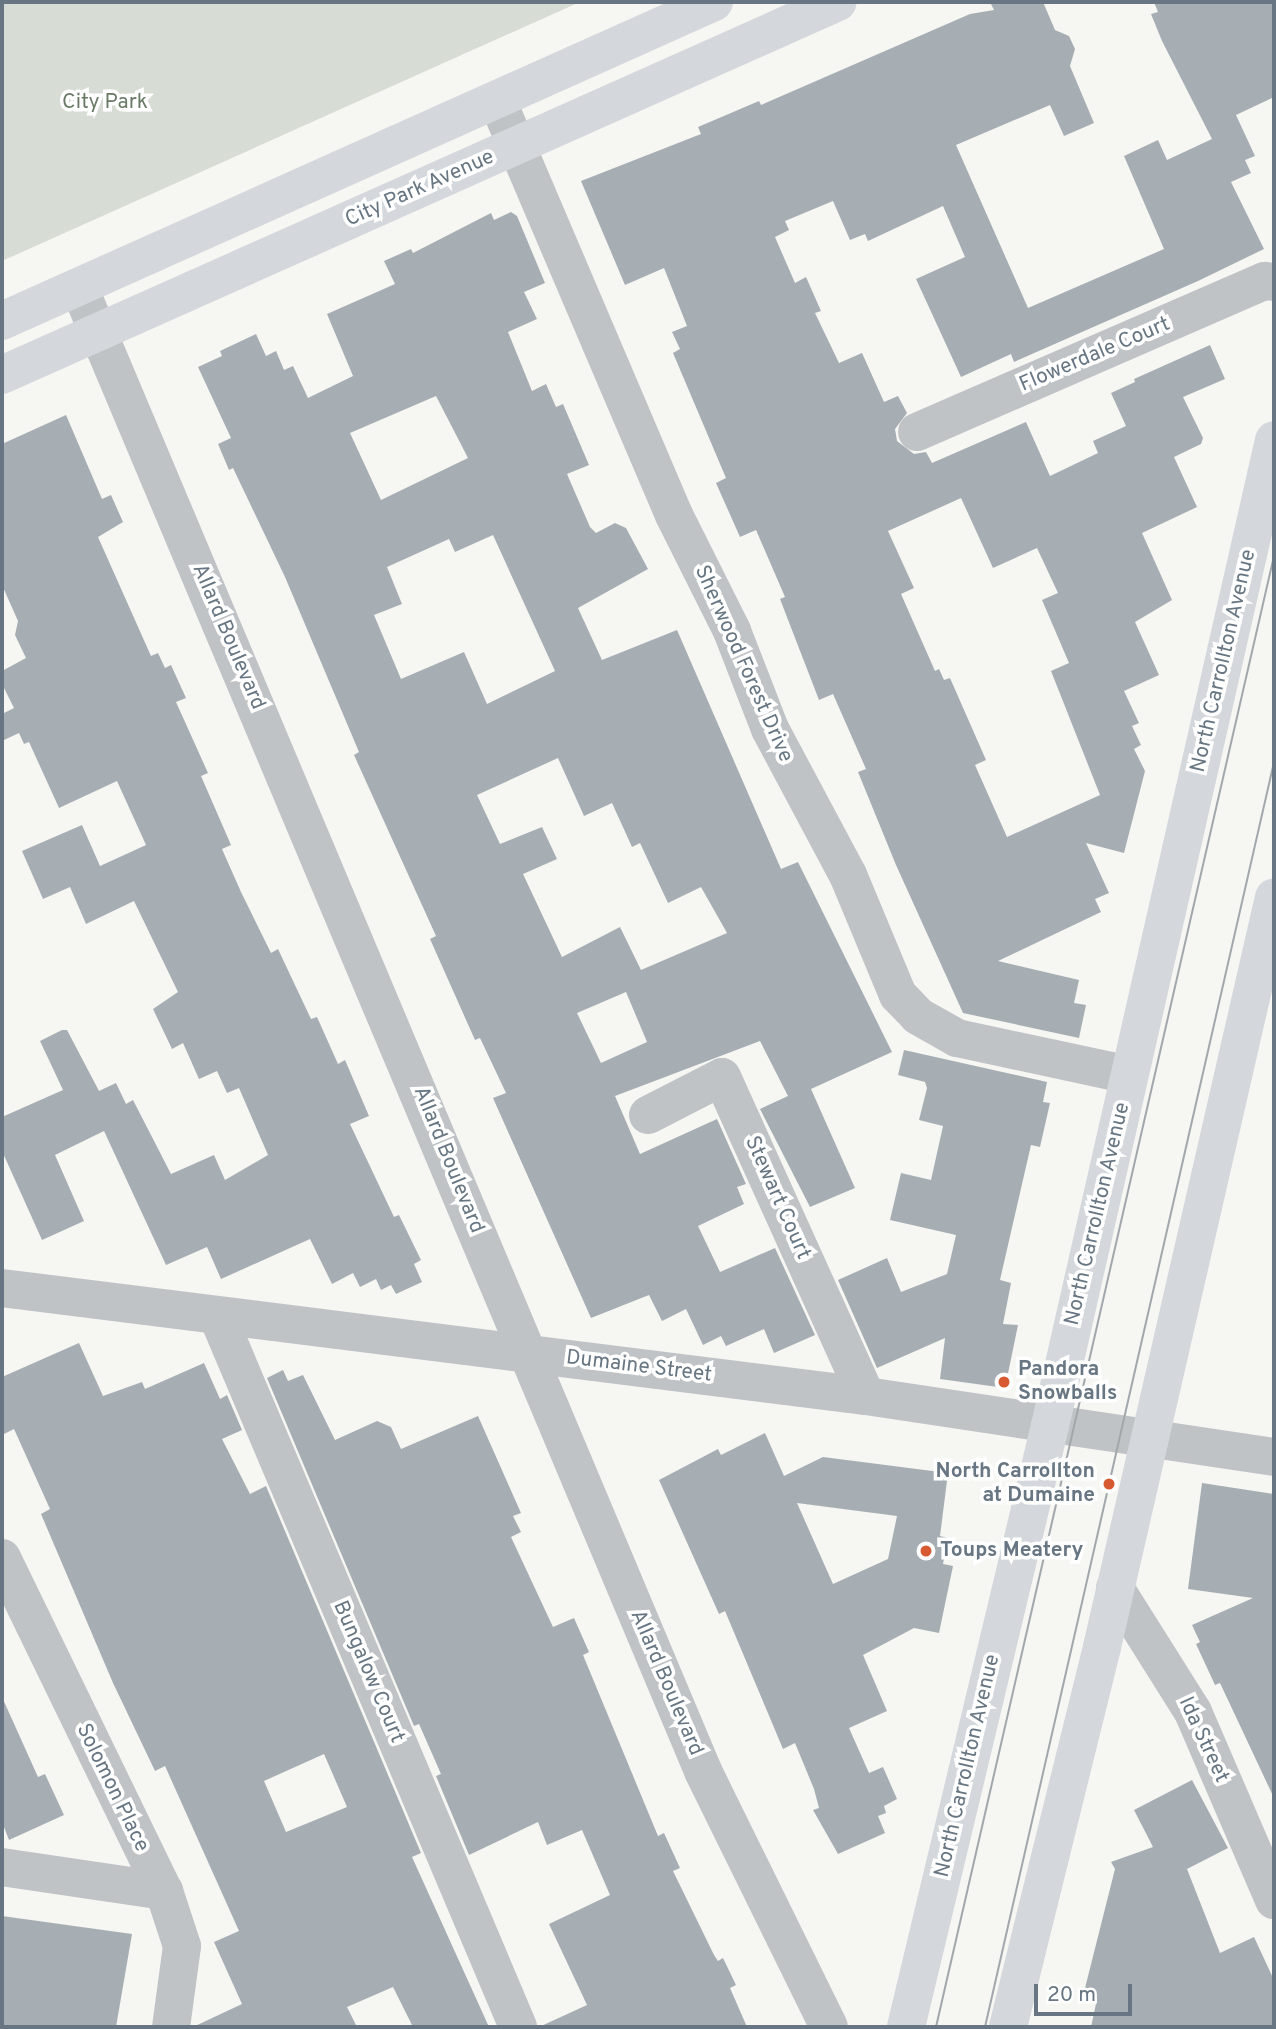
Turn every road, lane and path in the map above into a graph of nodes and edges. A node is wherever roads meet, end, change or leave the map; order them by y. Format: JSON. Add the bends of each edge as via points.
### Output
{"nodes":[{"id":1,"x":714,"y":2,"type":"edge"},
{"id":2,"x":838,"y":2,"type":"edge"},
{"id":3,"x":497,"y":100,"type":"junction"},
{"id":4,"x":519,"y":145,"type":"junction"},
{"id":5,"x":1274,"y":282,"type":"edge"},
{"id":6,"x":79,"y":287,"type":"junction"},
{"id":7,"x":2,"y":321,"type":"edge"},
{"id":8,"x":98,"y":332,"type":"junction"},
{"id":9,"x":2,"y":375,"type":"edge"},
{"id":10,"x":917,"y":432,"type":"dead end"},
{"id":11,"x":1274,"y":440,"type":"edge"},
{"id":12,"x":1261,"y":561,"type":"edge"},
{"id":13,"x":1274,"y":897,"type":"edge"},
{"id":14,"x":1129,"y":1075,"type":"junction"},
{"id":15,"x":648,"y":1115,"type":"dead end"},
{"id":16,"x":2,"y":1287,"type":"edge"},
{"id":17,"x":218,"y":1317,"type":"junction"},
{"id":18,"x":526,"y":1353,"type":"junction"},
{"id":19,"x":866,"y":1396,"type":"junction"},
{"id":20,"x":1050,"y":1426,"type":"junction"},
{"id":21,"x":1149,"y":1438,"type":"junction"},
{"id":22,"x":1274,"y":1457,"type":"edge"},
{"id":23,"x":2,"y":1558,"type":"edge"},
{"id":24,"x":1115,"y":1588,"type":"junction"},
{"id":25,"x":2,"y":1867,"type":"edge"},
{"id":26,"x":164,"y":1891,"type":"junction"},
{"id":27,"x":1274,"y":1900,"type":"edge"},
{"id":28,"x":171,"y":2027,"type":"edge"},
{"id":29,"x":518,"y":2027,"type":"edge"},
{"id":30,"x":829,"y":2027,"type":"edge"},
{"id":31,"x":906,"y":2027,"type":"edge"},
{"id":32,"x":1008,"y":2027,"type":"edge"}],
"edges":[{"from":1,"to":3,"type":"main road"},
{"from":2,"to":4,"type":"main road","name":"City Park Avenue"},
{"from":3,"to":4,"type":"street","name":"Sherwood Forest Drive"},
{"from":3,"to":6,"type":"main road"},
{"from":4,"to":8,"type":"main road","name":"City Park Avenue"},
{"from":4,"to":14,"type":"street","name":"Sherwood Forest Drive","via":[[674,515],[732,631],[770,729],[848,875],[898,995],[918,1016],[957,1038]]},
{"from":5,"to":10,"type":"street","name":"Flowerdale Court","via":[[1265,281]]},
{"from":6,"to":7,"type":"main road"},
{"from":6,"to":8,"type":"street","name":"Allard Boulevard"},
{"from":8,"to":9,"type":"main road","name":"City Park Avenue"},
{"from":8,"to":18,"type":"street","name":"Allard Boulevard","via":[[457,1179]]},
{"from":11,"to":12,"type":"main road","name":"North Carrollton Avenue"},
{"from":12,"to":14,"type":"main road","name":"North Carrollton Avenue"},
{"from":13,"to":21,"type":"main road"},
{"from":14,"to":20,"type":"main road","name":"North Carrollton Avenue"},
{"from":15,"to":19,"type":"street","name":"Stewart Court","via":[[722,1077]]},
{"from":16,"to":17,"type":"street","name":"Dumaine Street"},
{"from":17,"to":18,"type":"street","name":"Dumaine Street"},
{"from":17,"to":29,"type":"street","name":"Bungalow Court"},
{"from":18,"to":19,"type":"street","name":"Dumaine Street"},
{"from":18,"to":30,"type":"street","name":"Allard Boulevard","via":[[703,1771]]},
{"from":19,"to":20,"type":"street","name":"Dumaine Street"},
{"from":20,"to":21,"type":"street","name":"Dumaine Street"},
{"from":20,"to":31,"type":"main road","name":"North Carrollton Avenue"},
{"from":21,"to":22,"type":"street","name":"Dumaine Street"},
{"from":21,"to":24,"type":"main road"},
{"from":23,"to":26,"type":"street","name":"Solomon Place"},
{"from":24,"to":27,"type":"street","name":"Ida Street","via":[[1193,1712]]},
{"from":24,"to":32,"type":"main road"},
{"from":25,"to":26,"type":"street"},
{"from":26,"to":28,"type":"street","name":"Solomon Place","via":[[182,1945]]}]}
